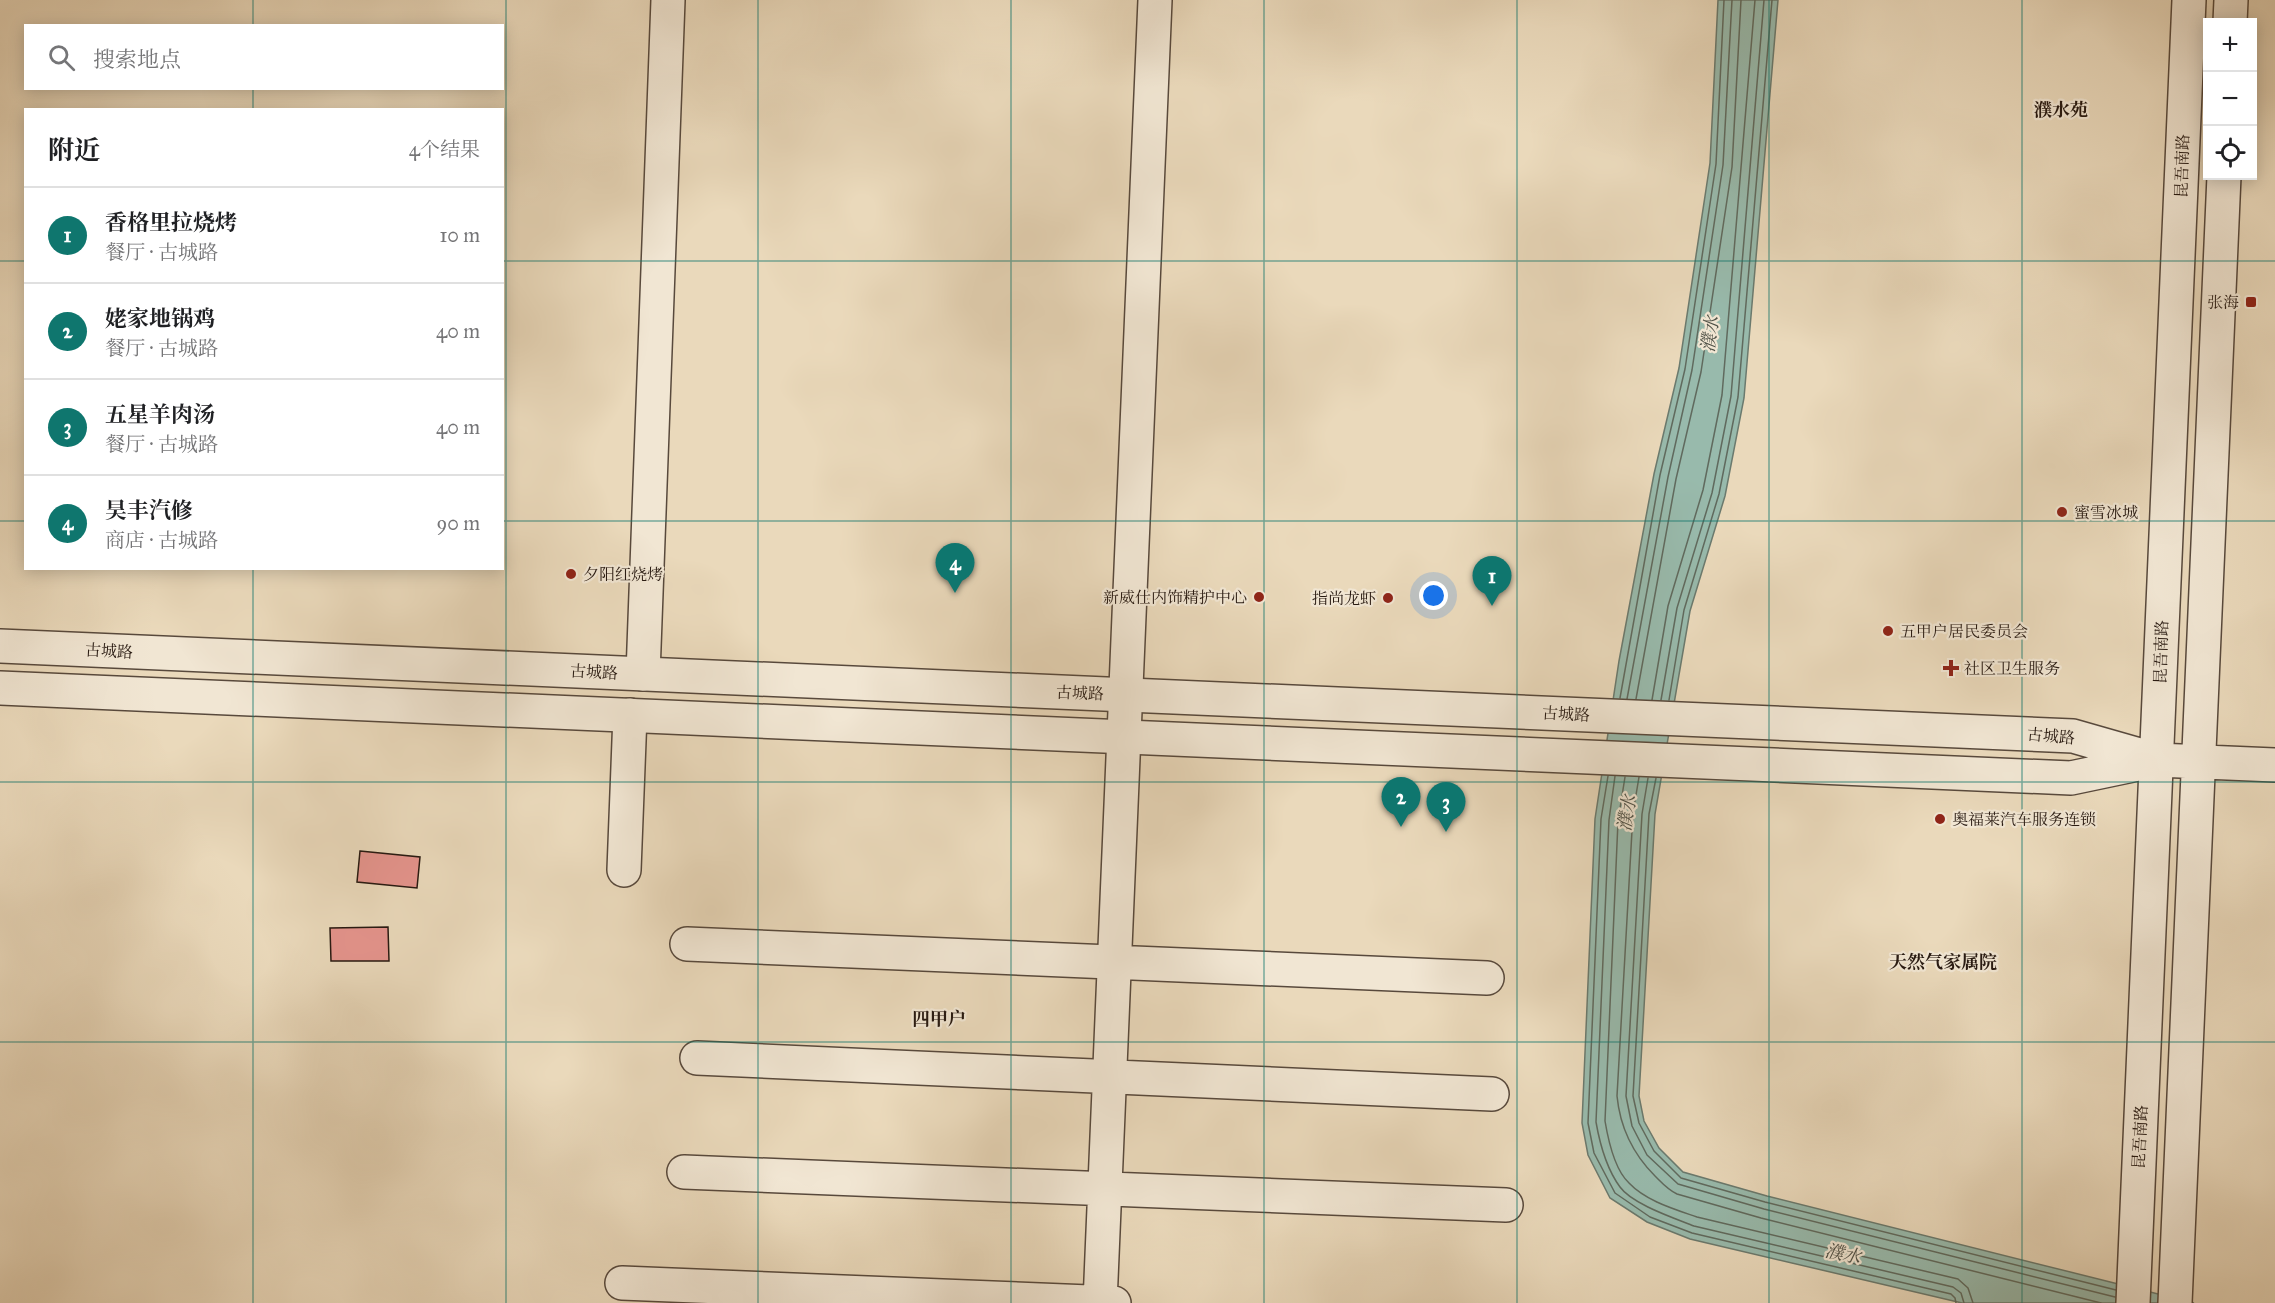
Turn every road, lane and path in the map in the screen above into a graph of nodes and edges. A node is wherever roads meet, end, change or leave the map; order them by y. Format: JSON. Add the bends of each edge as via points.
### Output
{"nodes":[{"id":1,"x":668,"y":0,"type":"edge"},
{"id":2,"x":1155,"y":0,"type":"edge"},
{"id":3,"x":2189,"y":0,"type":"edge"},
{"id":4,"x":2231,"y":0,"type":"edge"},
{"id":5,"x":2230,"y":18,"type":"edge"},
{"id":6,"x":2224,"y":180,"type":"edge"},
{"id":7,"x":0,"y":646,"type":"edge"},
{"id":8,"x":643,"y":674,"type":"junction"},
{"id":9,"x":0,"y":688,"type":"edge"},
{"id":10,"x":1126,"y":694,"type":"junction"},
{"id":11,"x":630,"y":715,"type":"junction"},
{"id":12,"x":1123,"y":736,"type":"junction"},
{"id":13,"x":2157,"y":760,"type":"junction"},
{"id":14,"x":2198,"y":762,"type":"junction"},
{"id":15,"x":2275,"y":765,"type":"edge"},
{"id":16,"x":624,"y":870,"type":"dead end"},
{"id":17,"x":687,"y":945,"type":"dead end"},
{"id":18,"x":1113,"y":962,"type":"junction"},
{"id":19,"x":1487,"y":978,"type":"dead end"},
{"id":20,"x":697,"y":1059,"type":"dead end"},
{"id":21,"x":1109,"y":1077,"type":"junction"},
{"id":22,"x":1492,"y":1094,"type":"dead end"},
{"id":23,"x":684,"y":1172,"type":"dead end"},
{"id":24,"x":1104,"y":1189,"type":"junction"},
{"id":25,"x":1506,"y":1205,"type":"dead end"},
{"id":26,"x":622,"y":1283,"type":"dead end"},
{"id":27,"x":1100,"y":1303,"type":"edge"},
{"id":28,"x":1114,"y":1303,"type":"edge"},
{"id":29,"x":2133,"y":1303,"type":"edge"},
{"id":30,"x":2175,"y":1303,"type":"edge"}],
"edges":[{"from":1,"to":8,"type":"street"},
{"from":2,"to":10,"type":"street"},
{"from":3,"to":13,"type":"street","name":"昆吾南路"},
{"from":4,"to":5,"type":"street"},
{"from":6,"to":14,"type":"street"},
{"from":7,"to":8,"type":"street","name":"古城路"},
{"from":8,"to":10,"type":"street","name":"古城路"},
{"from":9,"to":11,"type":"street","name":"古城路"},
{"from":10,"to":12,"type":"street"},
{"from":10,"to":13,"type":"street","name":"古城路","via":[[2073,736]]},
{"from":11,"to":12,"type":"street","name":"古城路"},
{"from":11,"to":16,"type":"street"},
{"from":12,"to":13,"type":"street","name":"古城路","via":[[2071,778]]},
{"from":12,"to":18,"type":"street"},
{"from":13,"to":14,"type":"street","name":"古城路"},
{"from":13,"to":29,"type":"street","name":"昆吾南路"},
{"from":14,"to":15,"type":"street","name":"古城路"},
{"from":14,"to":30,"type":"street"},
{"from":17,"to":18,"type":"street"},
{"from":18,"to":19,"type":"street"},
{"from":18,"to":21,"type":"street"},
{"from":20,"to":21,"type":"street"},
{"from":21,"to":22,"type":"street"},
{"from":21,"to":24,"type":"street"},
{"from":23,"to":24,"type":"street"},
{"from":24,"to":25,"type":"street"},
{"from":24,"to":27,"type":"street"},
{"from":26,"to":27,"type":"street"},
{"from":27,"to":28,"type":"street"}]}
